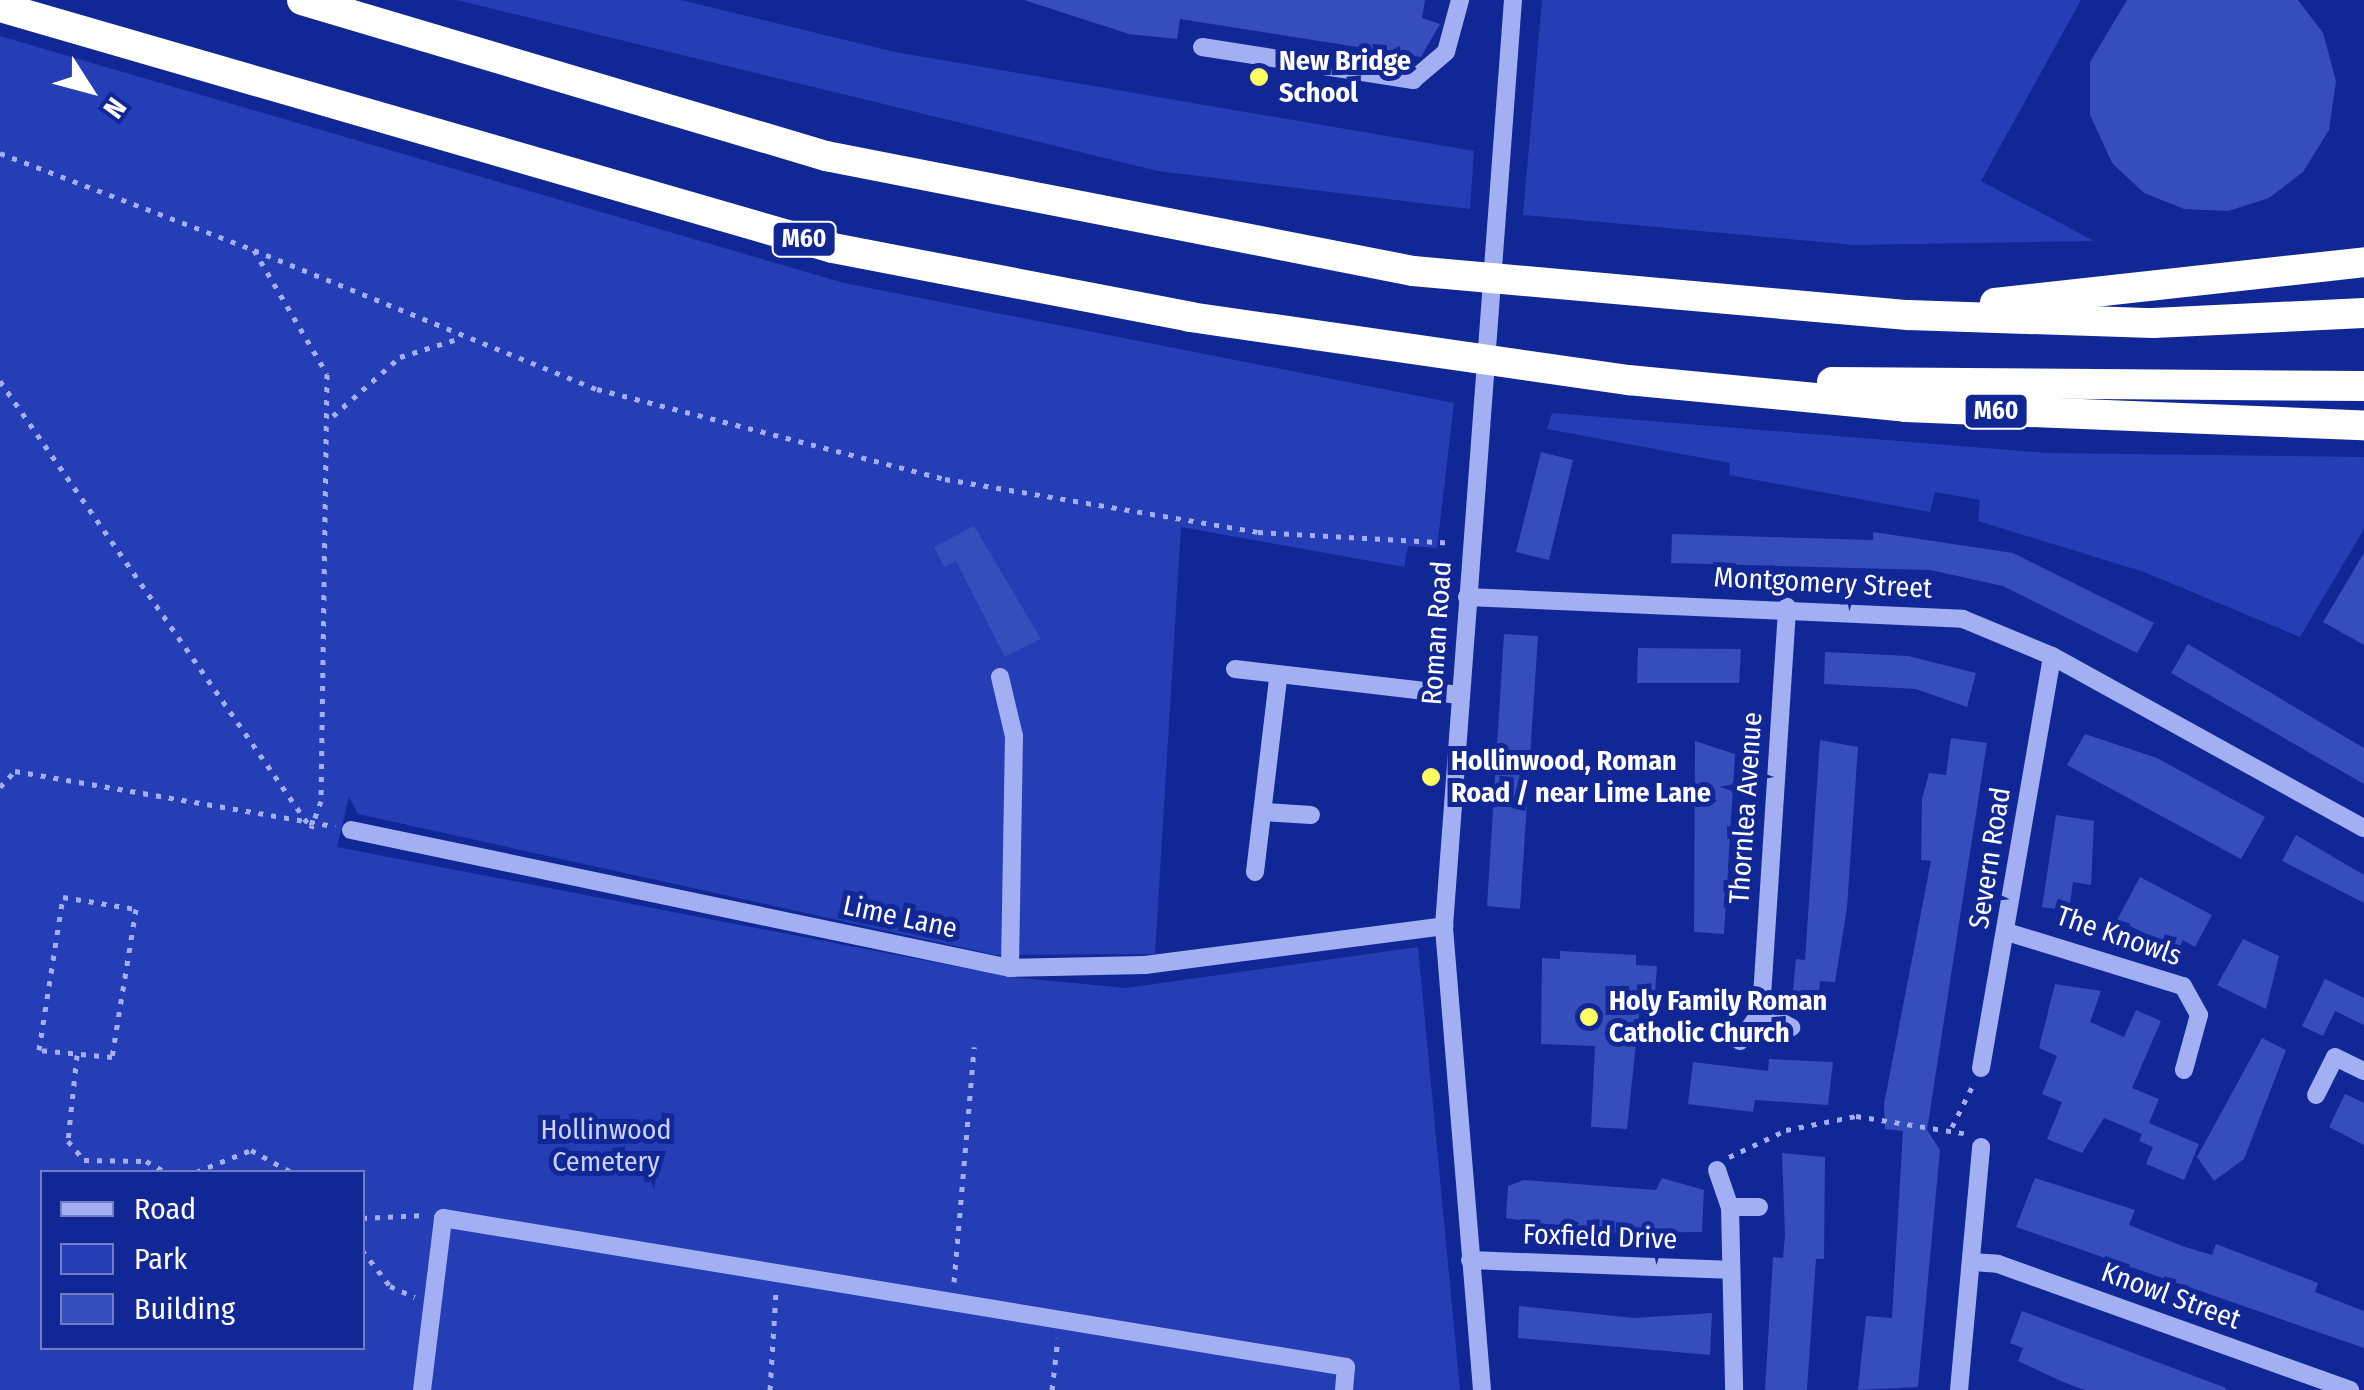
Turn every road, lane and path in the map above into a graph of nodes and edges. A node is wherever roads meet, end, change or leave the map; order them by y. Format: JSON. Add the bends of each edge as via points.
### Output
{"nodes":[{"id":1,"x":302,"y":0,"type":"edge"},
{"id":2,"x":1460,"y":0,"type":"edge"},
{"id":3,"x":1512,"y":0,"type":"edge"},
{"id":4,"x":0,"y":6,"type":"edge"},
{"id":5,"x":1202,"y":47,"type":"dead end"},
{"id":6,"x":0,"y":154,"type":"edge"},
{"id":7,"x":254,"y":250,"type":"junction"},
{"id":8,"x":2364,"y":262,"type":"edge"},
{"id":9,"x":2364,"y":313,"type":"edge"},
{"id":10,"x":1908,"y":314,"type":"junction"},
{"id":11,"x":464,"y":336,"type":"junction"},
{"id":12,"x":0,"y":380,"type":"edge"},
{"id":13,"x":1628,"y":380,"type":"junction"},
{"id":14,"x":2364,"y":386,"type":"edge"},
{"id":15,"x":333,"y":416,"type":"junction"},
{"id":16,"x":2364,"y":426,"type":"edge"},
{"id":17,"x":1470,"y":545,"type":"junction"},
{"id":18,"x":1467,"y":596,"type":"junction"},
{"id":19,"x":1786,"y":607,"type":"junction"},
{"id":20,"x":2052,"y":656,"type":"junction"},
{"id":21,"x":1235,"y":669,"type":"dead end"},
{"id":22,"x":1000,"y":677,"type":"dead end"},
{"id":23,"x":1278,"y":680,"type":"junction"},
{"id":24,"x":1460,"y":695,"type":"junction"},
{"id":25,"x":0,"y":787,"type":"edge"},
{"id":26,"x":1264,"y":812,"type":"junction"},
{"id":27,"x":1311,"y":815,"type":"dead end"},
{"id":28,"x":310,"y":828,"type":"junction"},
{"id":29,"x":2364,"y":828,"type":"edge"},
{"id":30,"x":351,"y":830,"type":"joint"},
{"id":31,"x":1255,"y":872,"type":"dead end"},
{"id":32,"x":1444,"y":926,"type":"junction"},
{"id":33,"x":2007,"y":932,"type":"junction"},
{"id":34,"x":1010,"y":968,"type":"junction"},
{"id":35,"x":1761,"y":1012,"type":"junction"},
{"id":36,"x":1792,"y":1027,"type":"dead end"},
{"id":37,"x":1740,"y":1041,"type":"dead end"},
{"id":38,"x":974,"y":1047,"type":"dead end"},
{"id":39,"x":77,"y":1054,"type":"junction"},
{"id":40,"x":1981,"y":1068,"type":"joint"},
{"id":41,"x":2184,"y":1070,"type":"dead end"},
{"id":42,"x":2364,"y":1071,"type":"edge"},
{"id":43,"x":2316,"y":1095,"type":"dead end"},
{"id":44,"x":1952,"y":1127,"type":"junction"},
{"id":45,"x":1966,"y":1132,"type":"dead end"},
{"id":46,"x":1980,"y":1147,"type":"dead end"},
{"id":47,"x":161,"y":1170,"type":"edge"},
{"id":48,"x":201,"y":1170,"type":"edge"},
{"id":49,"x":287,"y":1170,"type":"edge"},
{"id":50,"x":1717,"y":1170,"type":"joint"},
{"id":51,"x":1730,"y":1207,"type":"junction"},
{"id":52,"x":1759,"y":1207,"type":"dead end"},
{"id":53,"x":365,"y":1218,"type":"edge"},
{"id":54,"x":443,"y":1218,"type":"junction"},
{"id":55,"x":365,"y":1254,"type":"edge"},
{"id":56,"x":1470,"y":1260,"type":"junction"},
{"id":57,"x":1972,"y":1262,"type":"junction"},
{"id":58,"x":1727,"y":1270,"type":"junction"},
{"id":59,"x":777,"y":1275,"type":"junction"},
{"id":60,"x":433,"y":1300,"type":"junction"},
{"id":61,"x":952,"y":1305,"type":"junction"},
{"id":62,"x":1060,"y":1324,"type":"junction"},
{"id":63,"x":422,"y":1390,"type":"edge"},
{"id":64,"x":770,"y":1390,"type":"edge"},
{"id":65,"x":1052,"y":1390,"type":"edge"},
{"id":66,"x":1344,"y":1390,"type":"edge"},
{"id":67,"x":1482,"y":1390,"type":"edge"},
{"id":68,"x":1734,"y":1390,"type":"edge"},
{"id":69,"x":1960,"y":1390,"type":"edge"},
{"id":70,"x":2350,"y":1390,"type":"edge"}],
"edges":[{"from":1,"to":10,"type":"highway","via":[[826,156],[1170,226],[1413,270]]},
{"from":2,"to":5,"type":"street","via":[[1446,52],[1413,80]]},
{"from":3,"to":17,"type":"street","name":"Roman Road"},
{"from":4,"to":13,"type":"highway","number":"M60","via":[[834,248],[1190,317]]},
{"from":6,"to":7,"type":"path"},
{"from":7,"to":11,"type":"path"},
{"from":7,"to":15,"type":"path","via":[[327,374]]},
{"from":8,"to":10,"type":"highway"},
{"from":9,"to":10,"type":"highway","via":[[2152,323]]},
{"from":11,"to":15,"type":"path","via":[[400,357]]},
{"from":11,"to":17,"type":"path","via":[[597,389],[945,479],[1258,532]]},
{"from":12,"to":28,"type":"path"},
{"from":13,"to":14,"type":"highway","number":"M60"},
{"from":13,"to":16,"type":"highway","number":"M60","via":[[1906,407]]},
{"from":15,"to":28,"type":"path","via":[[321,802]]},
{"from":17,"to":18,"type":"street","name":"Roman Road"},
{"from":18,"to":19,"type":"street","name":"Montgomery Street"},
{"from":18,"to":24,"type":"street","name":"Roman Road"},
{"from":19,"to":20,"type":"street","name":"Montgomery Street","via":[[1964,619]]},
{"from":19,"to":35,"type":"street","name":"Thornlea Avenue"},
{"from":20,"to":29,"type":"street","name":"Montgomery Street"},
{"from":20,"to":33,"type":"street","name":"Severn Road"},
{"from":21,"to":23,"type":"street"},
{"from":22,"to":34,"type":"street","via":[[1014,736]]},
{"from":23,"to":24,"type":"street"},
{"from":23,"to":26,"type":"street"},
{"from":24,"to":32,"type":"street","name":"Roman Road"},
{"from":25,"to":28,"type":"path","via":[[15,771]]},
{"from":26,"to":27,"type":"street"},
{"from":26,"to":31,"type":"street"},
{"from":28,"to":30,"type":"path"},
{"from":30,"to":34,"type":"street","name":"Lime Lane"},
{"from":32,"to":34,"type":"street","name":"Lime Lane","via":[[1145,965]]},
{"from":32,"to":56,"type":"street","name":"Roman Road"},
{"from":33,"to":40,"type":"street","name":"Severn Road"},
{"from":33,"to":41,"type":"street","name":"The Knowls","via":[[2183,986],[2198,1015]]},
{"from":35,"to":36,"type":"street"},
{"from":35,"to":37,"type":"street"},
{"from":38,"to":61,"type":"path"},
{"from":39,"to":39,"type":"path","via":[[39,1050],[63,898],[136,909],[112,1056]]},
{"from":39,"to":47,"type":"path","via":[[68,1141],[84,1160],[146,1161]]},
{"from":40,"to":44,"type":"path"},
{"from":42,"to":43,"type":"street","via":[[2335,1057]]},
{"from":44,"to":45,"type":"path"},
{"from":44,"to":50,"type":"path","via":[[1856,1116],[1786,1130]]},
{"from":46,"to":57,"type":"street"},
{"from":48,"to":49,"type":"path","via":[[251,1150]]},
{"from":50,"to":51,"type":"street"},
{"from":51,"to":52,"type":"street"},
{"from":51,"to":58,"type":"street"},
{"from":53,"to":54,"type":"path"},
{"from":54,"to":59,"type":"street"},
{"from":54,"to":60,"type":"street"},
{"from":55,"to":60,"type":"path","via":[[390,1286]]},
{"from":56,"to":58,"type":"street","name":"Foxfield Drive"},
{"from":56,"to":67,"type":"street","name":"Roman Road"},
{"from":57,"to":69,"type":"street"},
{"from":57,"to":70,"type":"street","name":"Knowl Street"},
{"from":58,"to":68,"type":"street"},
{"from":59,"to":61,"type":"street"},
{"from":59,"to":64,"type":"path"},
{"from":60,"to":63,"type":"street"},
{"from":61,"to":62,"type":"street"},
{"from":62,"to":65,"type":"path"},
{"from":62,"to":66,"type":"street","via":[[1346,1367]]}]}
